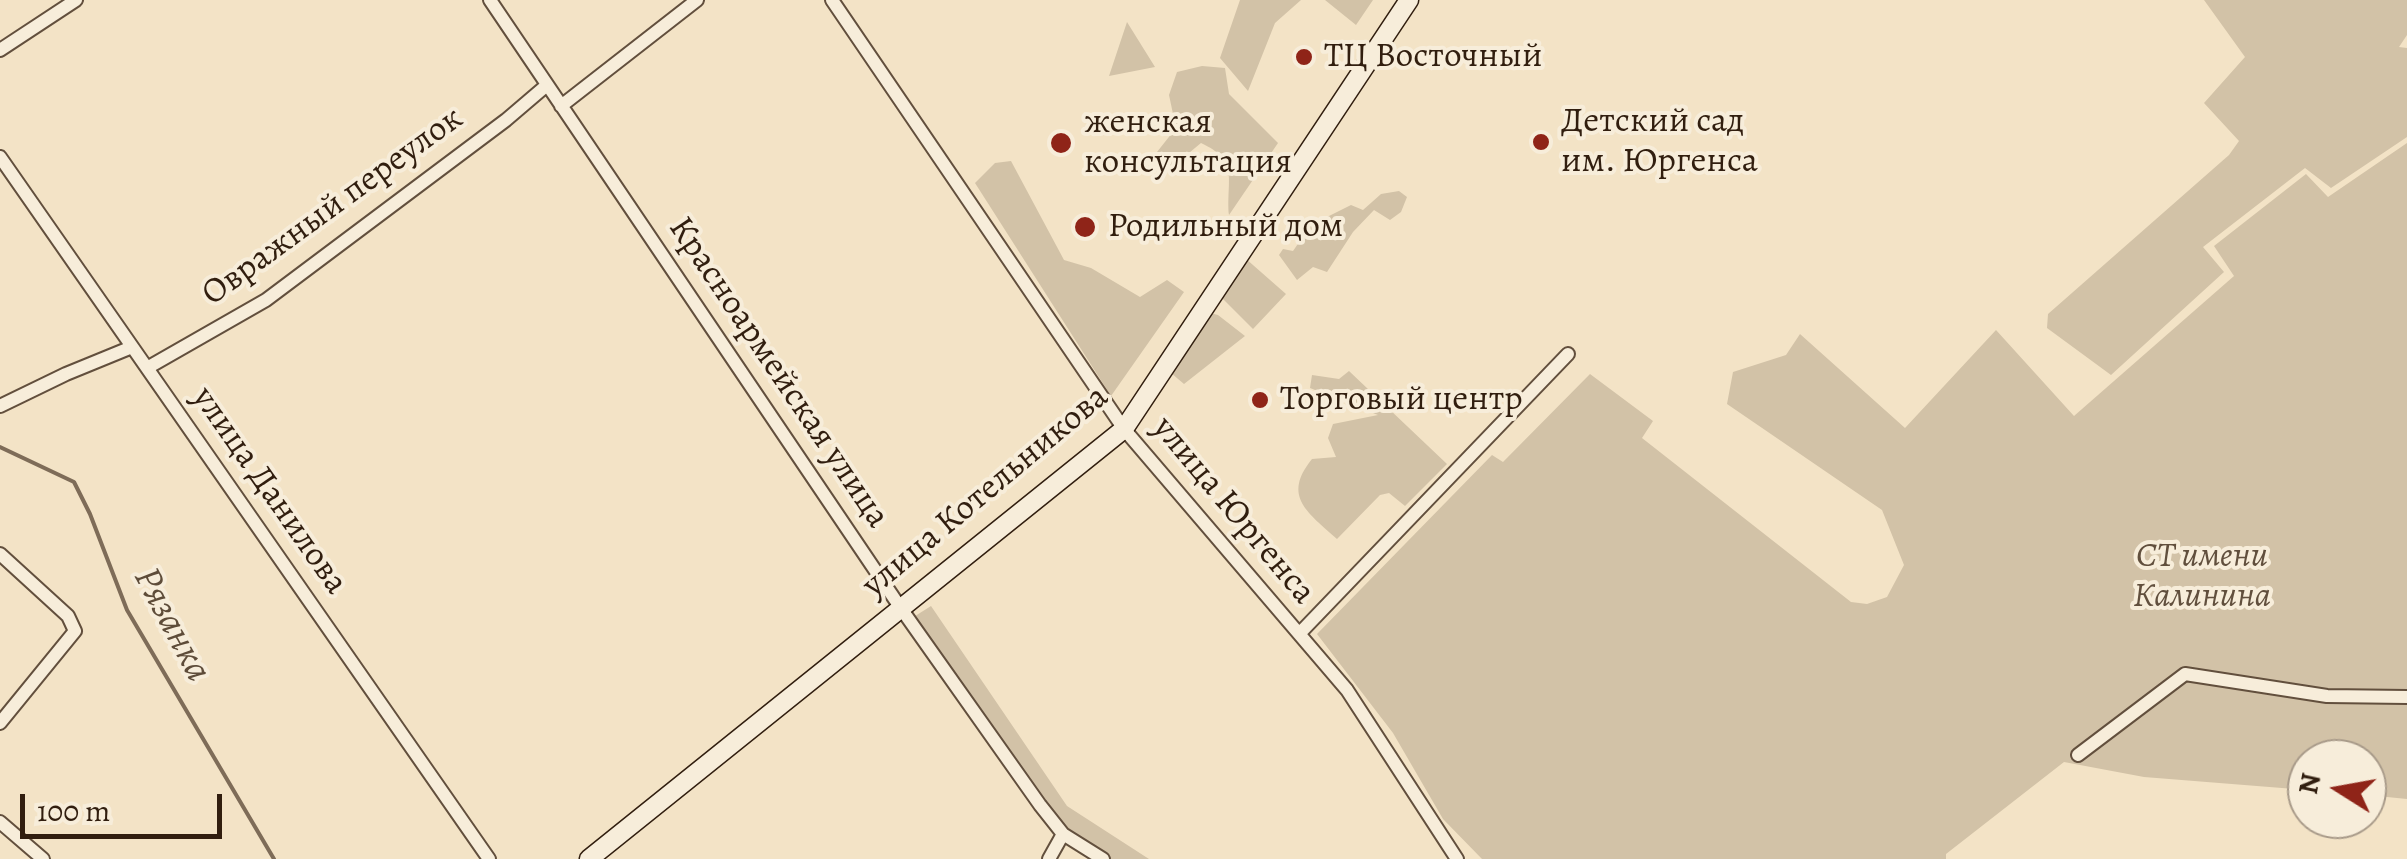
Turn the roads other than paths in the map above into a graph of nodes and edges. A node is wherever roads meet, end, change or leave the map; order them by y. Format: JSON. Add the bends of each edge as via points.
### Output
{"nodes":[{"id":1,"x":76,"y":0,"type":"edge"},
{"id":2,"x":490,"y":0,"type":"edge"},
{"id":3,"x":696,"y":0,"type":"edge"},
{"id":4,"x":832,"y":0,"type":"edge"},
{"id":5,"x":1409,"y":0,"type":"edge"},
{"id":6,"x":0,"y":50,"type":"edge"},
{"id":7,"x":546,"y":85,"type":"junction"},
{"id":8,"x":561,"y":106,"type":"junction"},
{"id":9,"x":0,"y":157,"type":"edge"},
{"id":10,"x":132,"y":347,"type":"junction"},
{"id":11,"x":1568,"y":354,"type":"dead end"},
{"id":12,"x":147,"y":368,"type":"junction"},
{"id":13,"x":0,"y":406,"type":"edge"},
{"id":14,"x":1124,"y":428,"type":"junction"},
{"id":15,"x":0,"y":554,"type":"edge"},
{"id":16,"x":900,"y":607,"type":"junction"},
{"id":17,"x":1299,"y":634,"type":"junction"},
{"id":18,"x":2407,"y":697,"type":"edge"},
{"id":19,"x":0,"y":724,"type":"edge"},
{"id":20,"x":2078,"y":756,"type":"dead end"},
{"id":21,"x":0,"y":822,"type":"edge"},
{"id":22,"x":1063,"y":834,"type":"junction"},
{"id":23,"x":43,"y":859,"type":"edge"},
{"id":24,"x":489,"y":859,"type":"edge"},
{"id":25,"x":588,"y":859,"type":"edge"},
{"id":26,"x":1049,"y":859,"type":"edge"},
{"id":27,"x":1103,"y":859,"type":"edge"},
{"id":28,"x":1457,"y":859,"type":"edge"}],
"edges":[{"from":1,"to":6,"type":"street"},
{"from":2,"to":7,"type":"street","name":"Красноармейская улица"},
{"from":3,"to":8,"type":"street"},
{"from":4,"to":14,"type":"street","name":"улица Юргенса"},
{"from":5,"to":14,"type":"street","name":"улица Котельникова"},
{"from":7,"to":8,"type":"street","name":"Красноармейская улица"},
{"from":7,"to":12,"type":"street","name":"Овражный переулок","via":[[266,300]]},
{"from":8,"to":16,"type":"street","name":"Красноармейская улица"},
{"from":9,"to":10,"type":"street","name":"улица Данилова"},
{"from":10,"to":12,"type":"street","name":"улица Данилова"},
{"from":10,"to":13,"type":"street"},
{"from":11,"to":17,"type":"street"},
{"from":12,"to":24,"type":"street","name":"улица Данилова"},
{"from":14,"to":16,"type":"street","name":"улица Котельникова"},
{"from":14,"to":17,"type":"street","name":"улица Юргенса"},
{"from":15,"to":19,"type":"street","via":[[68,616],[75,632]]},
{"from":16,"to":22,"type":"street","name":"Красноармейская улица"},
{"from":16,"to":25,"type":"street","name":"улица Котельникова"},
{"from":17,"to":28,"type":"street","name":"улица Юргенса","via":[[1347,690]]},
{"from":18,"to":20,"type":"street","via":[[2327,696],[2186,674]]},
{"from":21,"to":23,"type":"street"},
{"from":22,"to":26,"type":"street"},
{"from":22,"to":27,"type":"street","name":"Красноармейская улица"}]}
